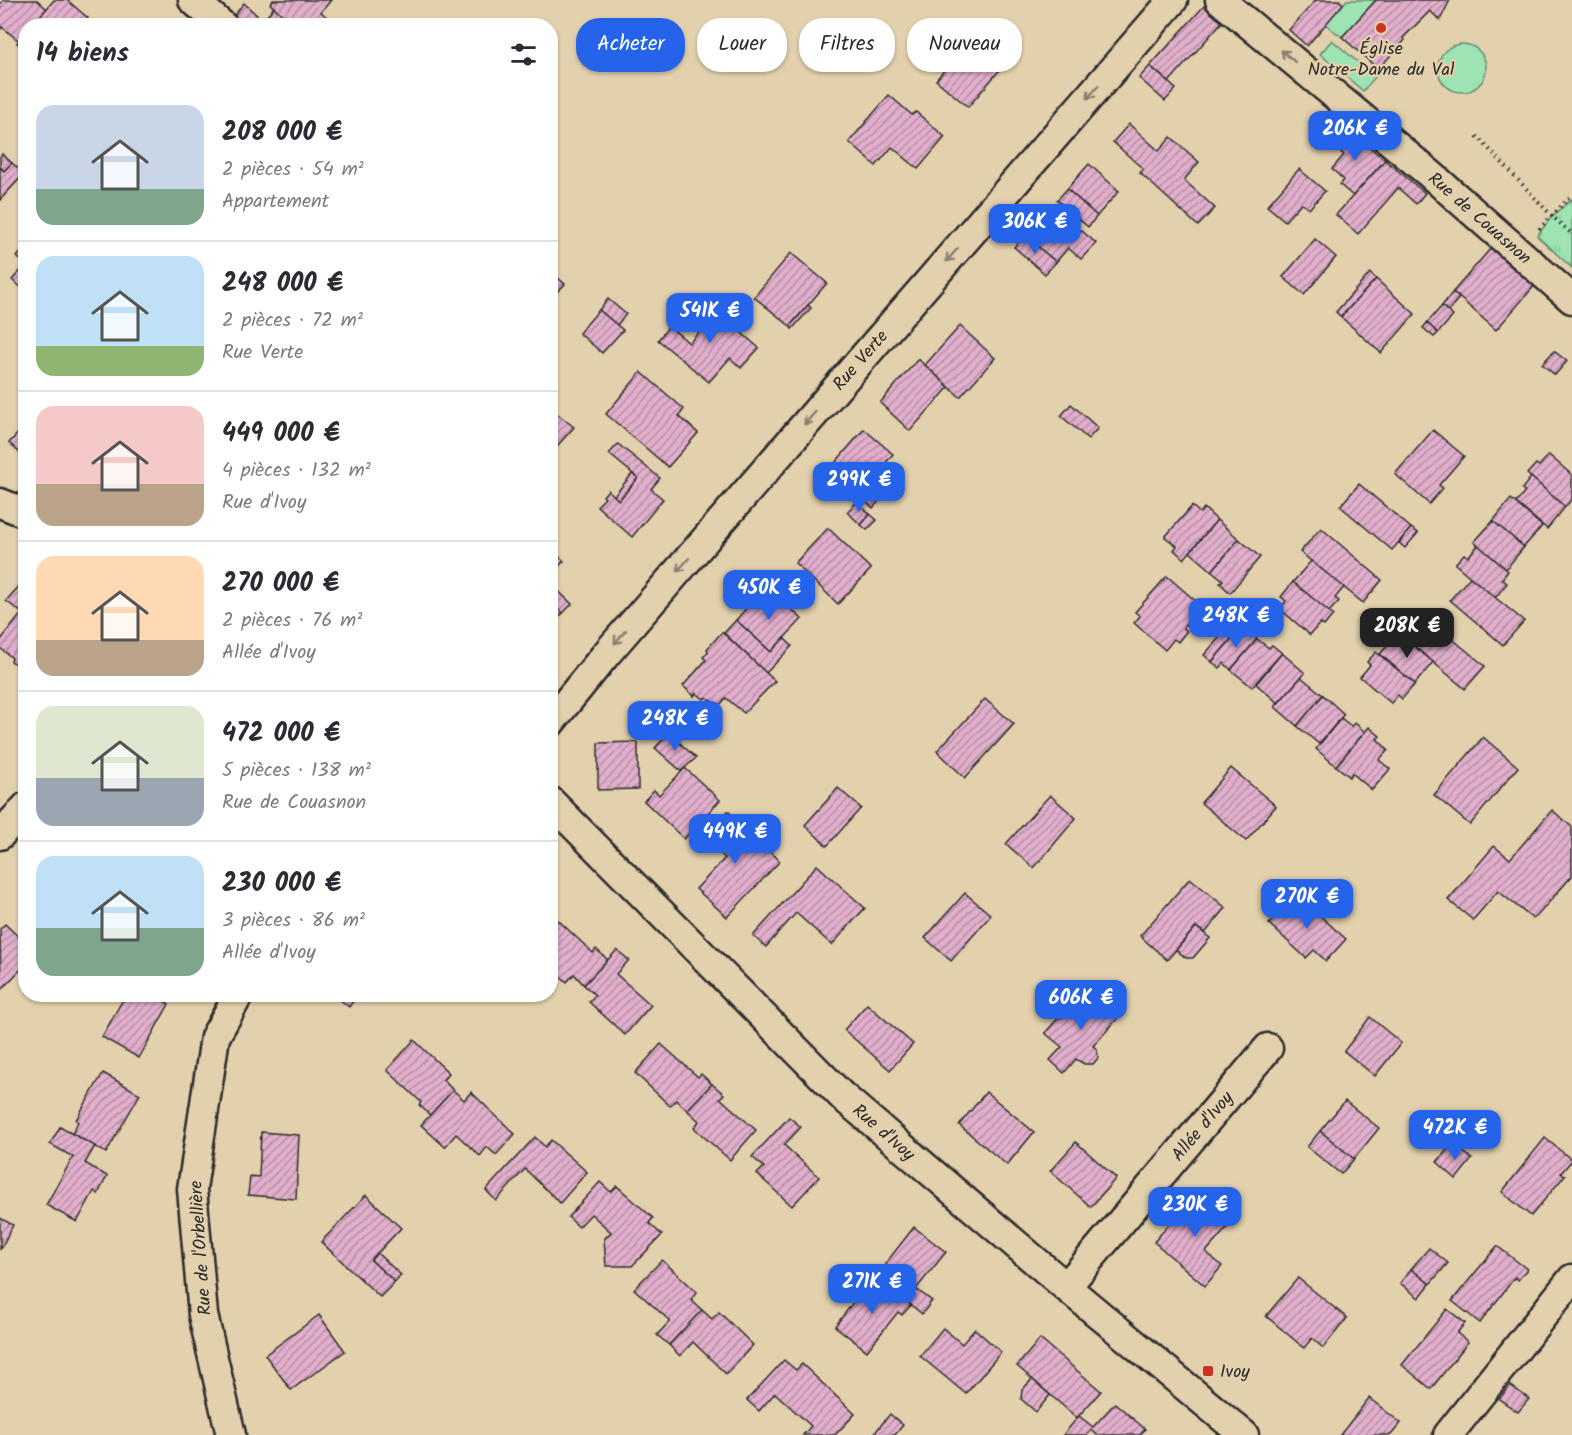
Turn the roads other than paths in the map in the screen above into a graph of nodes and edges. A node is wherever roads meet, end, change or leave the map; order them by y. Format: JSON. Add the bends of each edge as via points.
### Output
{"nodes":[{"id":1,"x":193,"y":0,"type":"edge"},
{"id":2,"x":1173,"y":0,"type":"edge"},
{"id":3,"x":1220,"y":0,"type":"edge"},
{"id":4,"x":214,"y":18,"type":"edge"},
{"id":5,"x":1572,"y":299,"type":"edge"},
{"id":6,"x":0,"y":503,"type":"edge"},
{"id":7,"x":18,"y":510,"type":"edge"},
{"id":8,"x":558,"y":713,"type":"edge"},
{"id":9,"x":558,"y":809,"type":"edge"},
{"id":10,"x":18,"y":816,"type":"edge"},
{"id":11,"x":0,"y":836,"type":"edge"},
{"id":12,"x":235,"y":1002,"type":"edge"},
{"id":13,"x":1268,"y":1048,"type":"dead end"},
{"id":14,"x":1572,"y":1279,"type":"edge"},
{"id":15,"x":1066,"y":1287,"type":"junction"},
{"id":16,"x":231,"y":1435,"type":"edge"},
{"id":17,"x":1244,"y":1435,"type":"edge"},
{"id":18,"x":1448,"y":1435,"type":"edge"}],
"edges":[{"from":1,"to":4,"type":"street"},
{"from":2,"to":8,"type":"street","name":"Rue Verte","one_way":true},
{"from":5,"to":3,"type":"street","name":"Rue de Couasnon","one_way":true,"via":[[1430,174]]},
{"from":6,"to":7,"type":"street"},
{"from":9,"to":15,"type":"street","name":"Rue d'Ivoy","via":[[842,1096]]},
{"from":10,"to":11,"type":"street"},
{"from":12,"to":16,"type":"street","name":"Rue de l'Orbellière","via":[[215,1037],[192,1189],[203,1315]]},
{"from":13,"to":15,"type":"street","name":"Allée d'Ivoy"},
{"from":14,"to":18,"type":"street"},
{"from":15,"to":17,"type":"street","name":"Rue d'Ivoy"}]}
